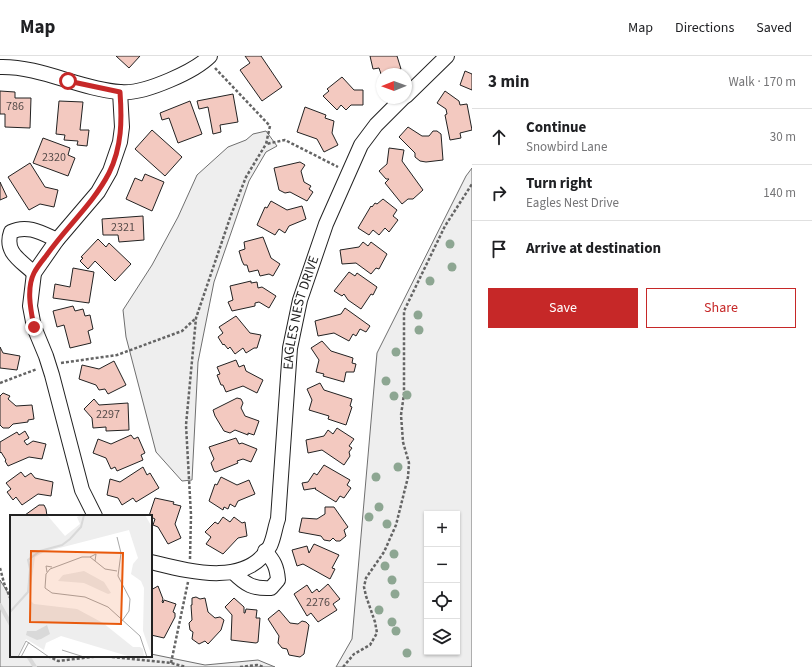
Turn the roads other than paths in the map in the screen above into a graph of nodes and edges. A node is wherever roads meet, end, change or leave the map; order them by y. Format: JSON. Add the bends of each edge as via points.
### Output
{"nodes":[{"id":1,"x":447,"y":56,"type":"edge"},
{"id":2,"x":208,"y":57,"type":"edge"},
{"id":3,"x":0,"y":67,"type":"edge"},
{"id":4,"x":412,"y":90,"type":"edge"},
{"id":5,"x":120,"y":92,"type":"junction"},
{"id":6,"x":397,"y":104,"type":"edge"},
{"id":7,"x":57,"y":240,"type":"junction"},
{"id":8,"x":34,"y":273,"type":"junction"},
{"id":9,"x":94,"y":515,"type":"edge"},
{"id":10,"x":265,"y":551,"type":"junction"},
{"id":11,"x":152,"y":562,"type":"edge"},
{"id":12,"x":233,"y":572,"type":"junction"}],
"edges":[{"from":1,"to":4,"type":"street"},
{"from":2,"to":5,"type":"street","via":[[183,75],[156,86]]},
{"from":3,"to":5,"type":"street","via":[[25,68],[68,81]]},
{"from":5,"to":7,"type":"street","via":[[122,127],[110,172],[98,192]]},
{"from":6,"to":10,"type":"street","name":"EAGLES NEST DRIVE","via":[[361,145],[326,224],[300,300],[290,348],[278,519],[270,546]]},
{"from":7,"to":8,"type":"street"},
{"from":7,"to":8,"type":"street","via":[[41,232],[24,228],[11,232],[8,241],[11,251]]},
{"from":8,"to":9,"type":"street","via":[[30,306],[34,327],[49,364],[82,490]]},
{"from":10,"to":12,"type":"street","name":"EAGLES NEST DRIVE","via":[[258,560],[242,570]]},
{"from":10,"to":12,"type":"street","via":[[277,568],[278,580],[271,588],[258,589],[244,582]]},
{"from":11,"to":12,"type":"street","name":"EAGLES NEST DRIVE","via":[[190,571],[221,574]]}]}
